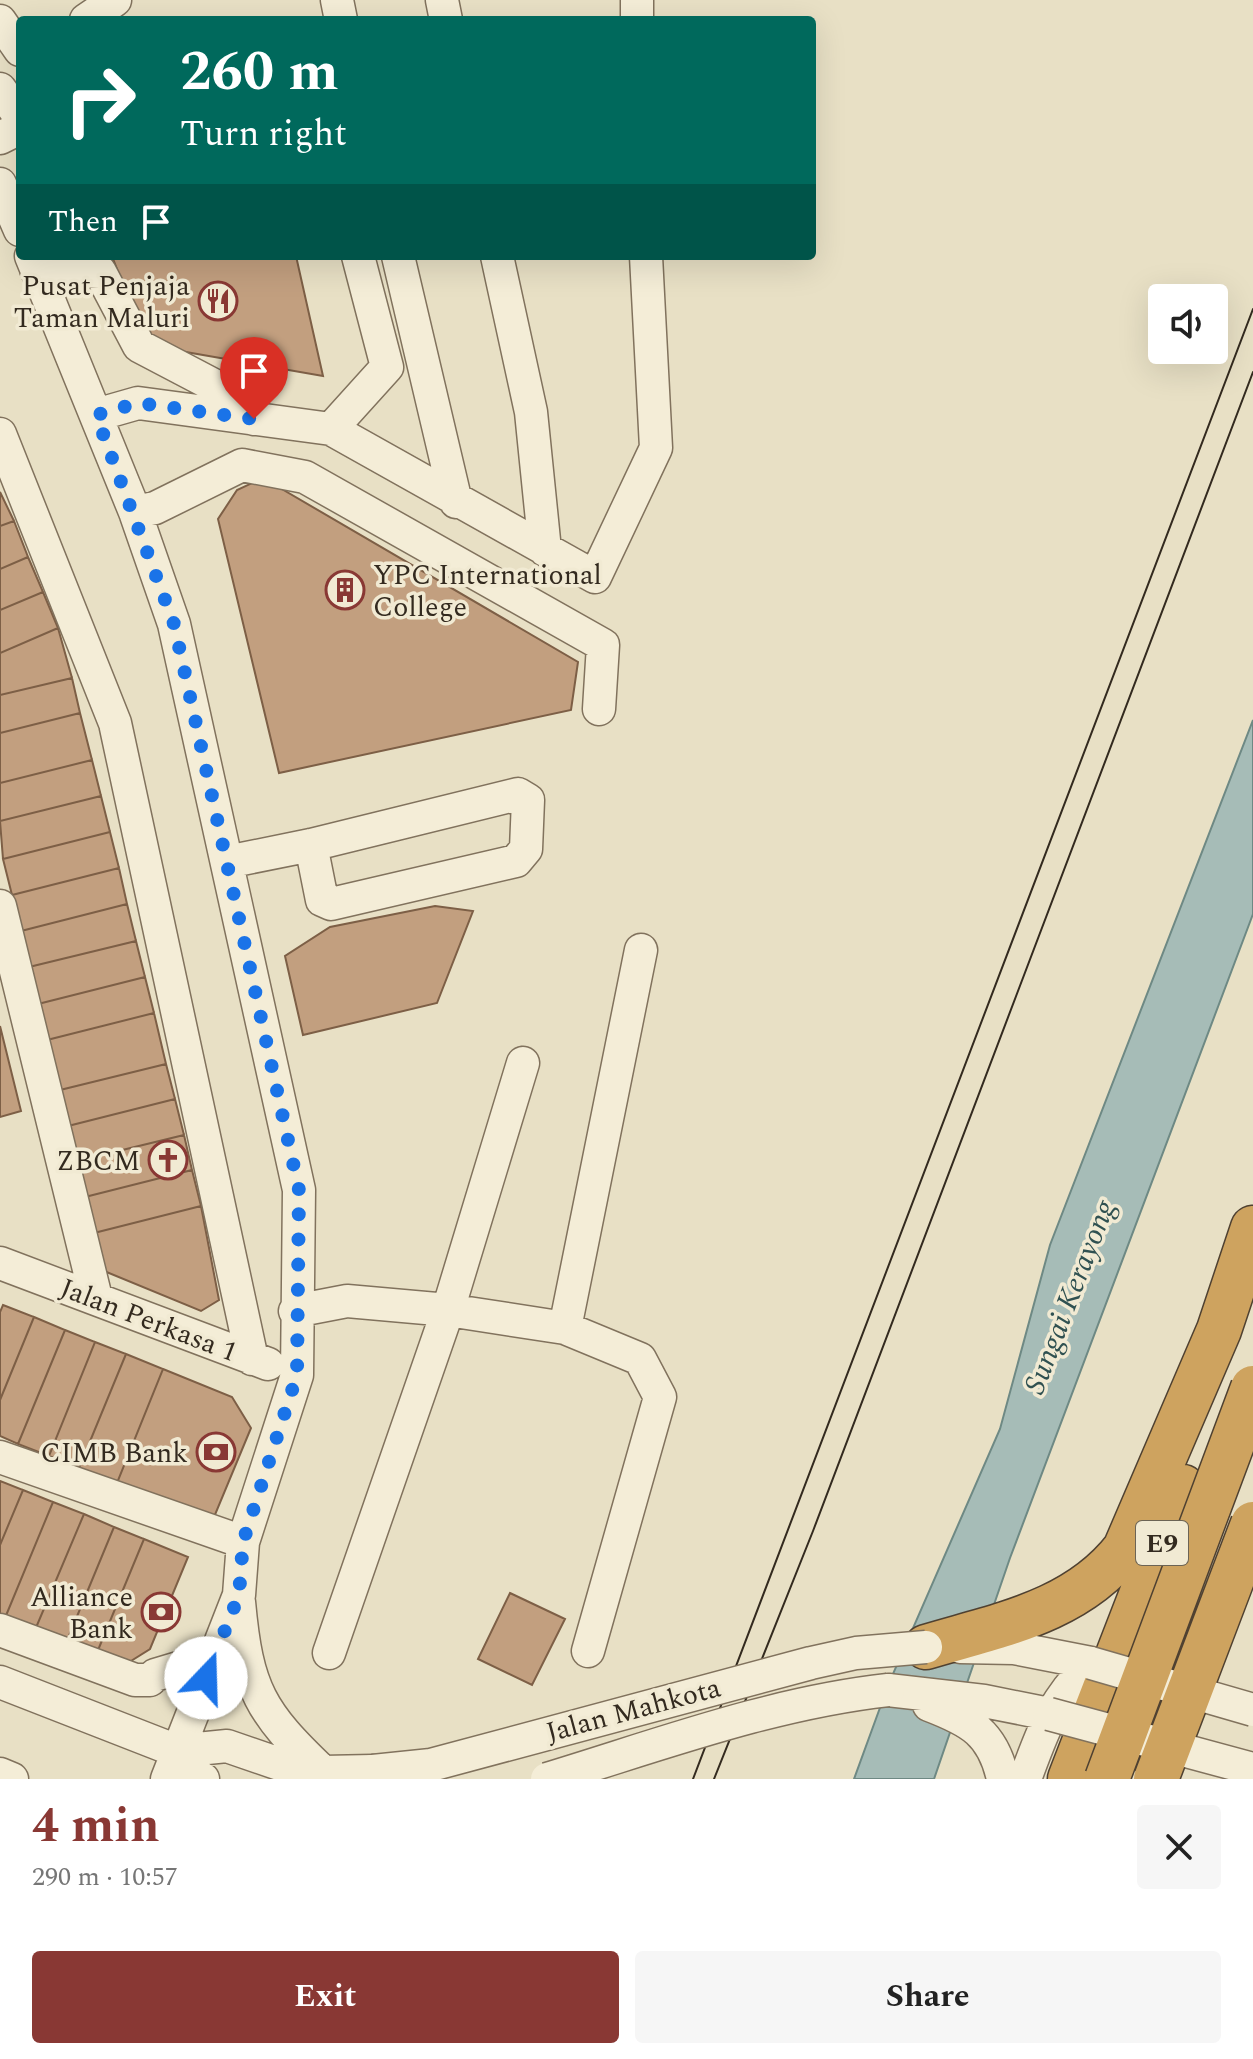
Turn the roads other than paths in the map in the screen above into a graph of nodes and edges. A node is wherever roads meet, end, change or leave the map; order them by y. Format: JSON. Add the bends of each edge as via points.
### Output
{"nodes":[{"id":1,"x":115,"y":0,"type":"edge"},
{"id":2,"x":92,"y":16,"type":"edge"},
{"id":3,"x":0,"y":21,"type":"edge"},
{"id":4,"x":16,"y":44,"type":"edge"},
{"id":5,"x":0,"y":89,"type":"edge"},
{"id":6,"x":16,"y":111,"type":"edge"},
{"id":7,"x":9,"y":191,"type":"edge"},
{"id":8,"x":16,"y":216,"type":"edge"},
{"id":9,"x":359,"y":260,"type":"edge"},
{"id":10,"x":399,"y":260,"type":"edge"},
{"id":11,"x":498,"y":260,"type":"edge"},
{"id":12,"x":646,"y":260,"type":"edge"},
{"id":13,"x":33,"y":262,"type":"edge"},
{"id":14,"x":139,"y":346,"type":"junction"},
{"id":15,"x":138,"y":403,"type":"junction"},
{"id":16,"x":96,"y":415,"type":"junction"},
{"id":17,"x":254,"y":419,"type":"junction"},
{"id":18,"x":331,"y":429,"type":"junction"},
{"id":19,"x":3,"y":448,"type":"edge"},
{"id":20,"x":456,"y":502,"type":"junction"},
{"id":21,"x":135,"y":512,"type":"junction"},
{"id":22,"x":545,"y":550,"type":"junction"},
{"id":23,"x":599,"y":709,"type":"dead end"},
{"id":24,"x":311,"y":845,"type":"junction"},
{"id":25,"x":227,"y":862,"type":"junction"},
{"id":26,"x":0,"y":906,"type":"edge"},
{"id":27,"x":641,"y":950,"type":"dead end"},
{"id":28,"x":523,"y":1063,"type":"dead end"},
{"id":29,"x":1253,"y":1228,"type":"edge"},
{"id":30,"x":0,"y":1263,"type":"edge"},
{"id":31,"x":96,"y":1298,"type":"junction"},
{"id":32,"x":448,"y":1310,"type":"junction"},
{"id":33,"x":295,"y":1311,"type":"junction"},
{"id":34,"x":1236,"y":1318,"type":"edge"},
{"id":35,"x":565,"y":1328,"type":"junction"},
{"id":36,"x":252,"y":1359,"type":"junction"},
{"id":37,"x":297,"y":1375,"type":"junction"},
{"id":38,"x":1253,"y":1388,"type":"edge"},
{"id":39,"x":0,"y":1457,"type":"edge"},
{"id":40,"x":1253,"y":1501,"type":"edge"},
{"id":41,"x":1253,"y":1524,"type":"edge"},
{"id":42,"x":243,"y":1542,"type":"junction"},
{"id":43,"x":239,"y":1595,"type":"junction"},
{"id":44,"x":0,"y":1630,"type":"edge"},
{"id":45,"x":926,"y":1647,"type":"junction"},
{"id":46,"x":588,"y":1651,"type":"dead end"},
{"id":47,"x":329,"y":1653,"type":"dead end"},
{"id":48,"x":215,"y":1657,"type":"junction"},
{"id":49,"x":1091,"y":1663,"type":"junction"},
{"id":50,"x":0,"y":1682,"type":"edge"},
{"id":51,"x":888,"y":1690,"type":"junction"},
{"id":52,"x":1253,"y":1710,"type":"edge"},
{"id":53,"x":1049,"y":1714,"type":"junction"},
{"id":54,"x":172,"y":1765,"type":"edge"},
{"id":55,"x":1253,"y":1769,"type":"edge"},
{"id":56,"x":323,"y":1772,"type":"junction"},
{"id":57,"x":0,"y":1774,"type":"edge"},
{"id":58,"x":12,"y":1779,"type":"edge"},
{"id":59,"x":149,"y":1779,"type":"edge"},
{"id":60,"x":203,"y":1779,"type":"edge"},
{"id":61,"x":547,"y":1779,"type":"edge"},
{"id":62,"x":1003,"y":1779,"type":"edge"},
{"id":63,"x":1025,"y":1779,"type":"edge"},
{"id":64,"x":1070,"y":1779,"type":"edge"},
{"id":65,"x":1107,"y":1779,"type":"edge"},
{"id":66,"x":1141,"y":1779,"type":"edge"},
{"id":67,"x":1156,"y":1779,"type":"edge"}],
"edges":[{"from":1,"to":2,"type":"street"},
{"from":3,"to":4,"type":"street"},
{"from":5,"to":6,"type":"street"},
{"from":7,"to":8,"type":"street"},
{"from":9,"to":18,"type":"street","via":[[387,367]]},
{"from":10,"to":20,"type":"street"},
{"from":11,"to":22,"type":"street","via":[[531,412]]},
{"from":12,"to":22,"type":"street","via":[[656,448],[595,577]]},
{"from":13,"to":14,"type":"street","via":[[100,272]]},
{"from":13,"to":16,"type":"street"},
{"from":14,"to":15,"type":"street"},
{"from":14,"to":17,"type":"street","via":[[240,399]]},
{"from":15,"to":16,"type":"street"},
{"from":15,"to":17,"type":"street"},
{"from":16,"to":21,"type":"street"},
{"from":17,"to":18,"type":"street"},
{"from":18,"to":20,"type":"street"},
{"from":19,"to":36,"type":"street","via":[[115,723]]},
{"from":20,"to":22,"type":"street"},
{"from":21,"to":23,"type":"street","via":[[155,508],[242,465],[305,477],[603,645]]},
{"from":21,"to":25,"type":"street","via":[[174,624]]},
{"from":24,"to":24,"type":"street","via":[[322,900],[331,904],[516,861],[526,849],[528,800],[518,794]]},
{"from":24,"to":25,"type":"street"},
{"from":25,"to":33,"type":"street","via":[[299,1190]]},
{"from":26,"to":31,"type":"street"},
{"from":27,"to":35,"type":"street"},
{"from":28,"to":32,"type":"street"},
{"from":29,"to":34,"type":"highway"},
{"from":30,"to":31,"type":"street","name":"Jalan Perkasa 1"},
{"from":31,"to":36,"type":"street","name":"Jalan Perkasa 1"},
{"from":32,"to":33,"type":"street","via":[[347,1301]]},
{"from":32,"to":35,"type":"street"},
{"from":32,"to":47,"type":"street"},
{"from":33,"to":37,"type":"street"},
{"from":34,"to":45,"type":"highway","via":[[1125,1549],[1107,1573],[1053,1606]]},
{"from":34,"to":64,"type":"highway","number":"E9"},
{"from":35,"to":46,"type":"street","via":[[640,1359],[660,1397]]},
{"from":36,"to":37,"type":"street","name":"Jalan Perkasa 1"},
{"from":37,"to":42,"type":"street"},
{"from":38,"to":65,"type":"highway","number":"E9","bridge":true},
{"from":39,"to":42,"type":"street"},
{"from":40,"to":66,"type":"highway","number":"E9"},
{"from":41,"to":67,"type":"highway","bridge":true},
{"from":42,"to":43,"type":"street"},
{"from":43,"to":48,"type":"street"},
{"from":43,"to":56,"type":"street","via":[[244,1658],[253,1689],[281,1732]]},
{"from":44,"to":48,"type":"street","via":[[135,1680],[150,1680]]},
{"from":45,"to":49,"type":"street","name":"Jalan Mahkota","via":[[1014,1648]]},
{"from":45,"to":56,"type":"street","name":"Jalan Mahkota","bridge":true,"via":[[811,1663],[431,1765]]},
{"from":48,"to":54,"type":"street"},
{"from":49,"to":52,"type":"street","name":"Jalan Mahkota","bridge":true},
{"from":49,"to":53,"type":"street"},
{"from":50,"to":54,"type":"street","name":"Jalan Mahkota"},
{"from":51,"to":53,"type":"street","name":"Jalan Mahkota"},
{"from":51,"to":61,"type":"street","name":"Jalan Mahkota","bridge":true,"via":[[761,1714]]},
{"from":51,"to":62,"type":"street","via":[[961,1717],[988,1739]]},
{"from":53,"to":55,"type":"street","name":"Jalan Mahkota","bridge":true},
{"from":53,"to":63,"type":"street"},
{"from":54,"to":56,"type":"street","name":"Jalan Mahkota","via":[[227,1746],[288,1767]]},
{"from":54,"to":59,"type":"street"},
{"from":54,"to":60,"type":"street","name":"Jalan Mahkota"},
{"from":57,"to":58,"type":"street"}]}
